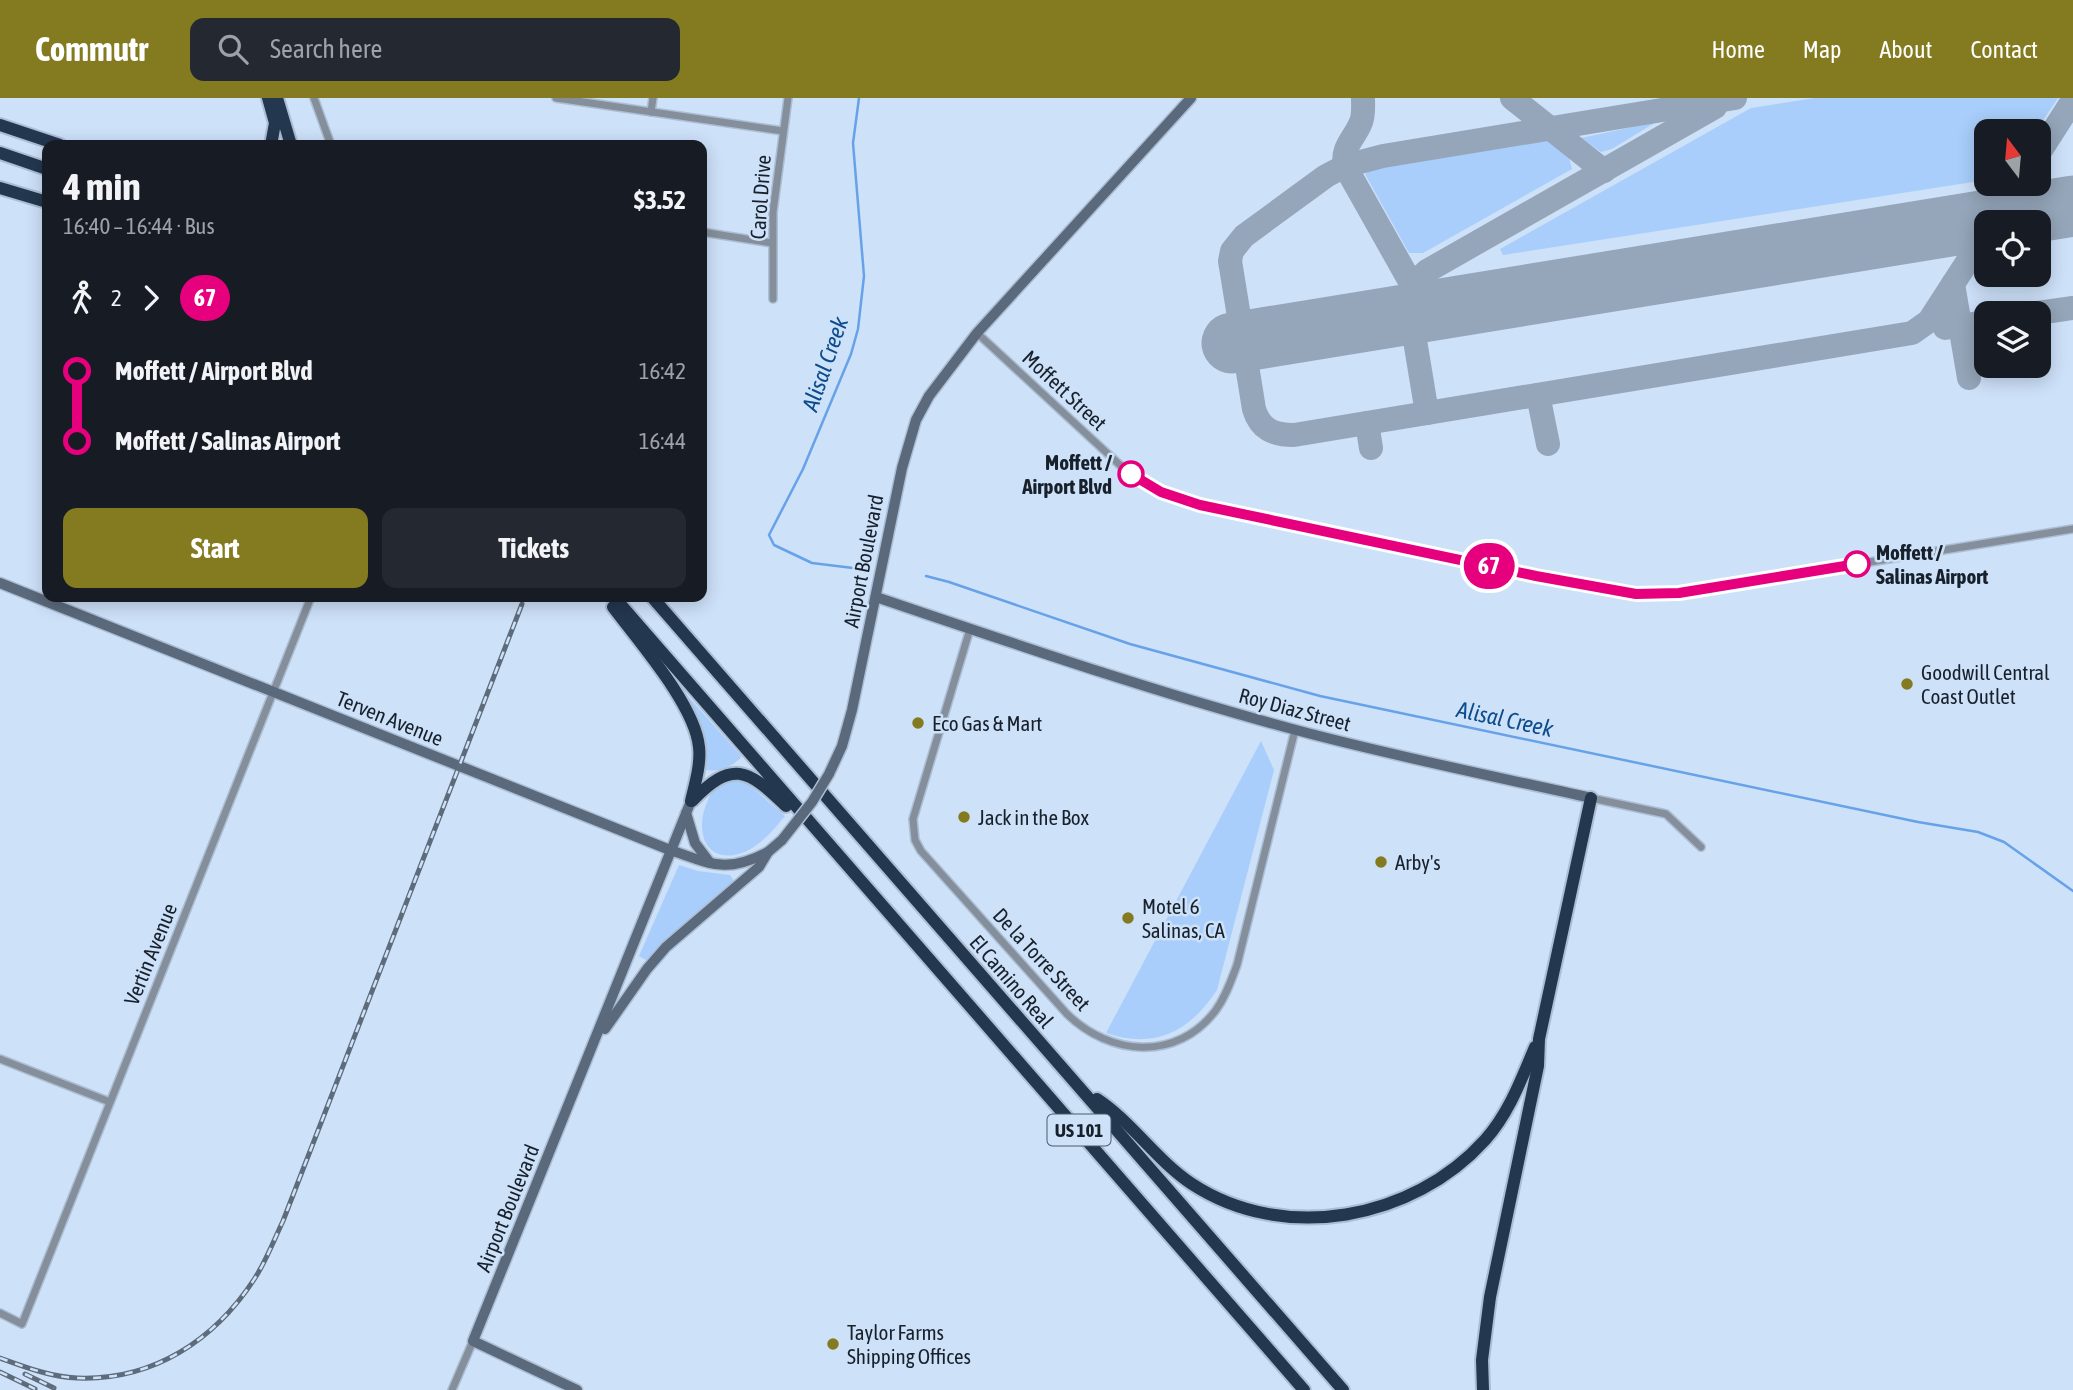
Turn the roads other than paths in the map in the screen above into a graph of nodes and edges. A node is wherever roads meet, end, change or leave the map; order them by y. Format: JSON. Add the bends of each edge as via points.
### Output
{"nodes":[{"id":1,"x":268,"y":98,"type":"edge"},
{"id":2,"x":277,"y":98,"type":"edge"},
{"id":3,"x":314,"y":98,"type":"edge"},
{"id":4,"x":556,"y":98,"type":"edge"},
{"id":5,"x":653,"y":98,"type":"edge"},
{"id":6,"x":788,"y":98,"type":"edge"},
{"id":7,"x":1191,"y":98,"type":"edge"},
{"id":8,"x":651,"y":112,"type":"junction"},
{"id":9,"x":0,"y":125,"type":"edge"},
{"id":10,"x":783,"y":131,"type":"junction"},
{"id":11,"x":44,"y":140,"type":"edge"},
{"id":12,"x":272,"y":140,"type":"edge"},
{"id":13,"x":290,"y":140,"type":"edge"},
{"id":14,"x":329,"y":140,"type":"edge"},
{"id":15,"x":0,"y":153,"type":"edge"},
{"id":16,"x":42,"y":167,"type":"edge"},
{"id":17,"x":0,"y":188,"type":"edge"},
{"id":18,"x":42,"y":201,"type":"edge"},
{"id":19,"x":707,"y":233,"type":"edge"},
{"id":20,"x":772,"y":243,"type":"junction"},
{"id":21,"x":773,"y":299,"type":"dead end"},
{"id":22,"x":977,"y":333,"type":"junction"},
{"id":23,"x":2073,"y":529,"type":"edge"},
{"id":24,"x":0,"y":583,"type":"edge"},
{"id":25,"x":876,"y":597,"type":"junction"},
{"id":26,"x":42,"y":599,"type":"edge"},
{"id":27,"x":49,"y":602,"type":"edge"},
{"id":28,"x":309,"y":602,"type":"edge"},
{"id":29,"x":610,"y":602,"type":"edge"},
{"id":30,"x":618,"y":602,"type":"edge"},
{"id":31,"x":656,"y":602,"type":"edge"},
{"id":32,"x":970,"y":629,"type":"junction"},
{"id":33,"x":274,"y":690,"type":"junction"},
{"id":34,"x":1295,"y":730,"type":"junction"},
{"id":35,"x":1591,"y":797,"type":"junction"},
{"id":36,"x":689,"y":807,"type":"junction"},
{"id":37,"x":1701,"y":847,"type":"dead end"},
{"id":38,"x":670,"y":850,"type":"junction"},
{"id":39,"x":768,"y":852,"type":"junction"},
{"id":40,"x":711,"y":864,"type":"junction"},
{"id":41,"x":852,"y":871,"type":"junction"},
{"id":42,"x":1539,"y":1039,"type":"junction"},
{"id":43,"x":596,"y":1040,"type":"junction"},
{"id":44,"x":0,"y":1059,"type":"edge"},
{"id":45,"x":1082,"y":1089,"type":"junction"},
{"id":46,"x":110,"y":1102,"type":"junction"},
{"id":47,"x":0,"y":1314,"type":"edge"},
{"id":48,"x":473,"y":1341,"type":"junction"},
{"id":49,"x":452,"y":1390,"type":"edge"},
{"id":50,"x":577,"y":1390,"type":"edge"},
{"id":51,"x":1304,"y":1390,"type":"edge"},
{"id":52,"x":1343,"y":1390,"type":"edge"},
{"id":53,"x":1483,"y":1390,"type":"edge"}],
"edges":[{"from":1,"to":12,"type":"highway","via":[[275,123]]},
{"from":2,"to":13,"type":"highway"},
{"from":3,"to":14,"type":"street"},
{"from":4,"to":8,"type":"street"},
{"from":5,"to":8,"type":"street"},
{"from":6,"to":10,"type":"street","name":"Carol Drive"},
{"from":7,"to":22,"type":"main road","name":"Airport Boulevard"},
{"from":8,"to":10,"type":"street"},
{"from":9,"to":11,"type":"highway"},
{"from":10,"to":20,"type":"street","name":"Carol Drive"},
{"from":15,"to":16,"type":"highway"},
{"from":17,"to":18,"type":"highway"},
{"from":19,"to":20,"type":"street"},
{"from":20,"to":21,"type":"street","name":"Carol Drive"},
{"from":22,"to":23,"type":"street","name":"Moffett Street","via":[[1121,467],[1161,492],[1234,512],[1619,592],[1679,593]]},
{"from":22,"to":25,"type":"main road","name":"Airport Boulevard","via":[[916,420]]},
{"from":24,"to":26,"type":"main road","name":"Terven Avenue"},
{"from":25,"to":32,"type":"main road","name":"Roy Diaz Street"},
{"from":25,"to":39,"type":"main road","name":"Airport Boulevard","bridge":true,"via":[[842,746],[812,802]]},
{"from":27,"to":33,"type":"main road","name":"Terven Avenue"},
{"from":28,"to":33,"type":"street","name":"Vertin Avenue"},
{"from":29,"to":36,"type":"highway","via":[[696,730],[700,757]]},
{"from":30,"to":41,"type":"highway","number":"US 101"},
{"from":31,"to":45,"type":"highway","name":"El Camino Real","number":"US 101"},
{"from":32,"to":34,"type":"main road","name":"Roy Diaz Street","via":[[1093,671]]},
{"from":32,"to":34,"type":"street","name":"De la Torre Street","via":[[913,819],[915,840],[1068,1014],[1108,1042],[1135,1047],[1173,1042],[1207,1020],[1228,992]]},
{"from":33,"to":38,"type":"main road","name":"Terven Avenue"},
{"from":33,"to":46,"type":"street","name":"Vertin Avenue"},
{"from":34,"to":35,"type":"main road","name":"Roy Diaz Street"},
{"from":35,"to":37,"type":"street","name":"Roy Diaz Street","via":[[1666,814]]},
{"from":35,"to":42,"type":"highway"},
{"from":36,"to":38,"type":"main road","name":"Airport Boulevard"},
{"from":36,"to":40,"type":"main road","via":[[695,843]]},
{"from":36,"to":41,"type":"highway","via":[[713,780],[735,773],[747,776],[767,788]]},
{"from":38,"to":40,"type":"main road","name":"Terven Avenue"},
{"from":38,"to":43,"type":"main road","name":"Airport Boulevard"},
{"from":39,"to":40,"type":"main road","name":"Terven Avenue","via":[[747,863]]},
{"from":39,"to":43,"type":"main road","name":"Airport Boulevard","via":[[759,867],[666,947]]},
{"from":41,"to":51,"type":"highway","number":"US 101"},
{"from":42,"to":45,"type":"highway","via":[[1500,1121],[1466,1158],[1441,1178],[1399,1200],[1335,1216],[1269,1213],[1210,1194],[1171,1168],[1110,1108]]},
{"from":42,"to":53,"type":"highway","via":[[1538,1066],[1488,1307]]},
{"from":43,"to":48,"type":"main road","name":"Airport Boulevard"},
{"from":44,"to":46,"type":"street"},
{"from":45,"to":52,"type":"highway","name":"El Camino Real","number":"US 101"},
{"from":46,"to":47,"type":"street","name":"Vertin Avenue","via":[[22,1324]]},
{"from":48,"to":49,"type":"street","name":"Airport Boulevard"},
{"from":48,"to":50,"type":"main road"}]}
